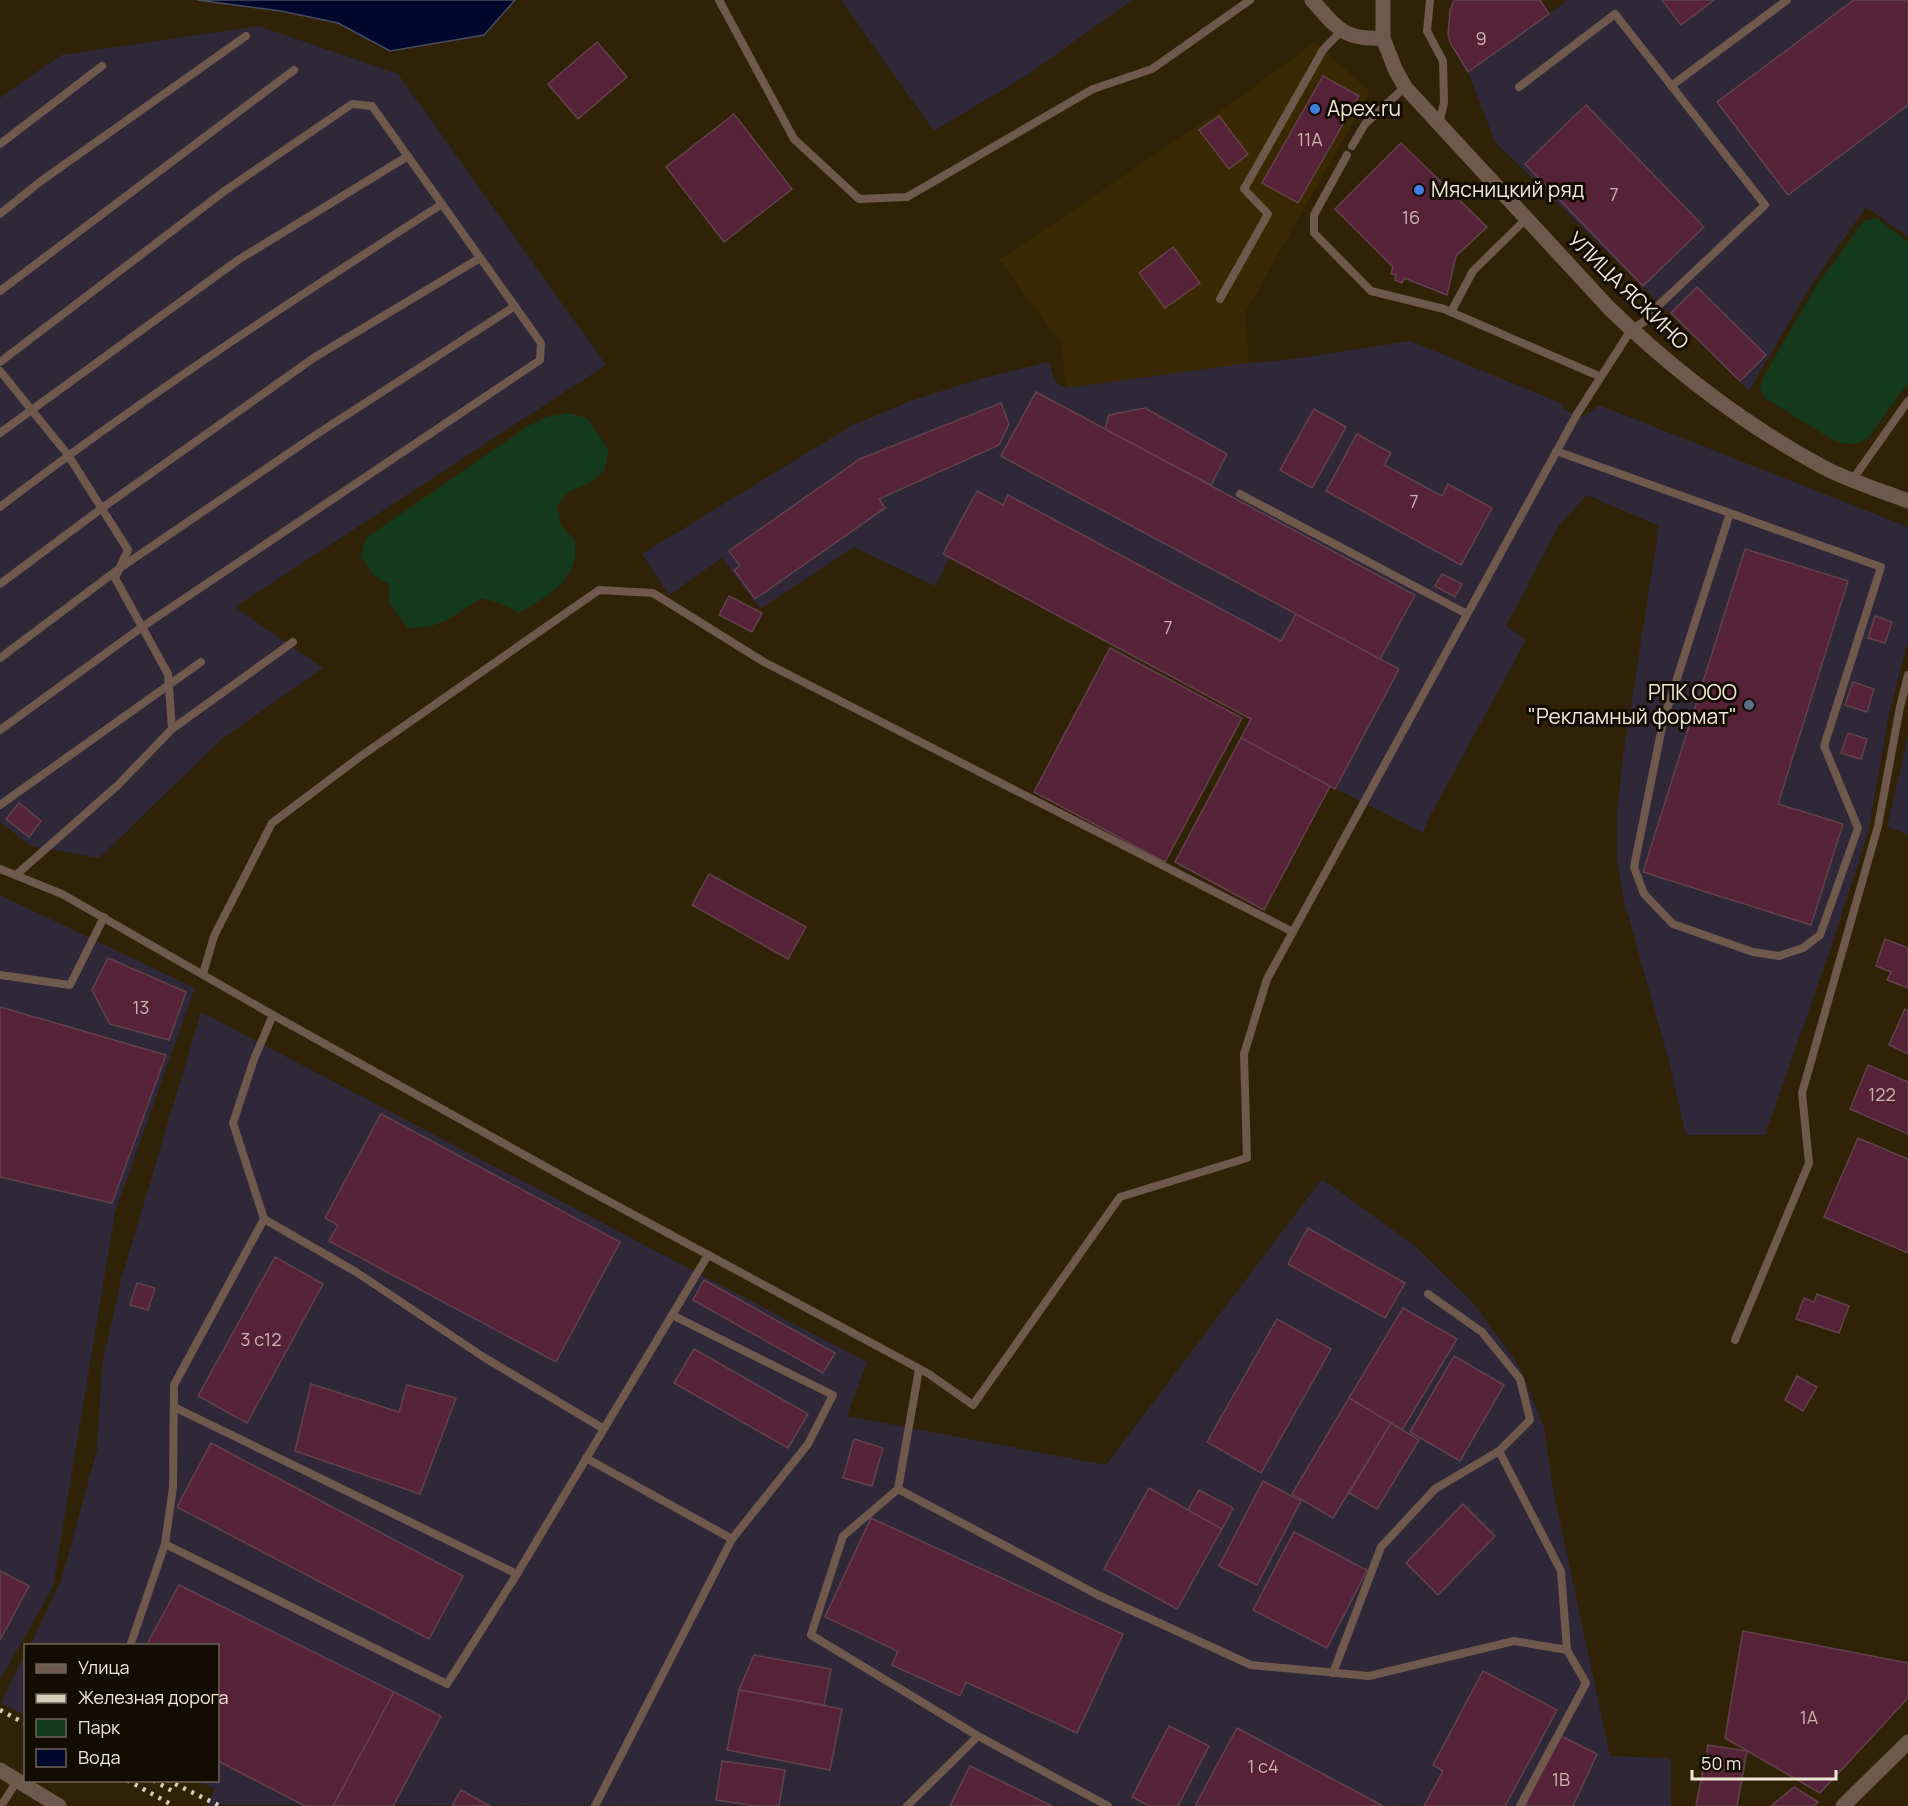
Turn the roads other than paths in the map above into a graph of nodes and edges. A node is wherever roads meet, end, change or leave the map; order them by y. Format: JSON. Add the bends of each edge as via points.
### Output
{"nodes":[{"id":1,"x":719,"y":0,"type":"edge"},
{"id":2,"x":1251,"y":0,"type":"edge"},
{"id":3,"x":1312,"y":0,"type":"edge"},
{"id":4,"x":1383,"y":0,"type":"edge"},
{"id":5,"x":1430,"y":0,"type":"edge"},
{"id":6,"x":1787,"y":0,"type":"edge"},
{"id":7,"x":1342,"y":30,"type":"junction"},
{"id":8,"x":246,"y":36,"type":"dead end"},
{"id":9,"x":1383,"y":38,"type":"junction"},
{"id":10,"x":102,"y":66,"type":"dead end"},
{"id":11,"x":294,"y":70,"type":"dead end"},
{"id":12,"x":1671,"y":86,"type":"junction"},
{"id":13,"x":1405,"y":87,"type":"junction"},
{"id":14,"x":1519,"y":87,"type":"dead end"},
{"id":15,"x":1439,"y":125,"type":"junction"},
{"id":16,"x":0,"y":144,"type":"edge"},
{"id":17,"x":1352,"y":146,"type":"dead end"},
{"id":18,"x":1347,"y":155,"type":"dead end"},
{"id":19,"x":408,"y":156,"type":"junction"},
{"id":20,"x":442,"y":204,"type":"junction"},
{"id":21,"x":0,"y":214,"type":"edge"},
{"id":22,"x":1526,"y":219,"type":"junction"},
{"id":23,"x":480,"y":258,"type":"junction"},
{"id":24,"x":0,"y":291,"type":"edge"},
{"id":25,"x":1220,"y":299,"type":"dead end"},
{"id":26,"x":515,"y":306,"type":"junction"},
{"id":27,"x":1451,"y":312,"type":"junction"},
{"id":28,"x":1631,"y":330,"type":"junction"},
{"id":29,"x":0,"y":362,"type":"edge"},
{"id":30,"x":0,"y":371,"type":"edge"},
{"id":31,"x":1601,"y":377,"type":"junction"},
{"id":32,"x":1908,"y":401,"type":"edge"},
{"id":33,"x":31,"y":410,"type":"junction"},
{"id":34,"x":0,"y":433,"type":"edge"},
{"id":35,"x":1556,"y":451,"type":"junction"},
{"id":36,"x":68,"y":455,"type":"junction"},
{"id":37,"x":1853,"y":479,"type":"junction"},
{"id":38,"x":1240,"y":494,"type":"dead end"},
{"id":39,"x":1908,"y":501,"type":"edge"},
{"id":40,"x":0,"y":507,"type":"edge"},
{"id":41,"x":102,"y":508,"type":"junction"},
{"id":42,"x":1730,"y":513,"type":"junction"},
{"id":43,"x":120,"y":568,"type":"junction"},
{"id":44,"x":0,"y":584,"type":"edge"},
{"id":45,"x":1467,"y":614,"type":"junction"},
{"id":46,"x":142,"y":627,"type":"junction"},
{"id":47,"x":293,"y":642,"type":"dead end"},
{"id":48,"x":0,"y":658,"type":"edge"},
{"id":49,"x":201,"y":662,"type":"dead end"},
{"id":50,"x":1908,"y":675,"type":"edge"},
{"id":51,"x":169,"y":685,"type":"junction"},
{"id":52,"x":172,"y":729,"type":"junction"},
{"id":53,"x":0,"y":730,"type":"edge"},
{"id":54,"x":0,"y":805,"type":"edge"},
{"id":55,"x":0,"y":869,"type":"edge"},
{"id":56,"x":16,"y":875,"type":"junction"},
{"id":57,"x":104,"y":917,"type":"junction"},
{"id":58,"x":1293,"y":932,"type":"junction"},
{"id":59,"x":203,"y":974,"type":"junction"},
{"id":60,"x":0,"y":975,"type":"edge"},
{"id":61,"x":273,"y":1015,"type":"junction"},
{"id":62,"x":264,"y":1219,"type":"junction"},
{"id":63,"x":708,"y":1255,"type":"junction"},
{"id":64,"x":1428,"y":1294,"type":"dead end"},
{"id":65,"x":672,"y":1315,"type":"junction"},
{"id":66,"x":1736,"y":1340,"type":"dead end"},
{"id":67,"x":919,"y":1369,"type":"junction"},
{"id":68,"x":174,"y":1407,"type":"junction"},
{"id":69,"x":604,"y":1430,"type":"junction"},
{"id":70,"x":1499,"y":1451,"type":"junction"},
{"id":71,"x":586,"y":1458,"type":"junction"},
{"id":72,"x":898,"y":1489,"type":"junction"},
{"id":73,"x":732,"y":1539,"type":"junction"},
{"id":74,"x":165,"y":1544,"type":"junction"},
{"id":75,"x":517,"y":1574,"type":"junction"},
{"id":76,"x":131,"y":1644,"type":"edge"},
{"id":77,"x":1567,"y":1650,"type":"junction"},
{"id":78,"x":1333,"y":1673,"type":"junction"},
{"id":79,"x":978,"y":1736,"type":"junction"},
{"id":80,"x":1908,"y":1742,"type":"edge"},
{"id":81,"x":0,"y":1770,"type":"edge"},
{"id":82,"x":17,"y":1781,"type":"junction"},
{"id":83,"x":1,"y":1806,"type":"edge"},
{"id":84,"x":59,"y":1806,"type":"edge"},
{"id":85,"x":595,"y":1806,"type":"edge"},
{"id":86,"x":907,"y":1806,"type":"edge"},
{"id":87,"x":1108,"y":1806,"type":"edge"},
{"id":88,"x":1520,"y":1806,"type":"edge"},
{"id":89,"x":1844,"y":1806,"type":"edge"}],
"edges":[{"from":1,"to":2,"type":"lane","via":[[794,139],[859,199],[907,197],[1094,89],[1152,69]]},
{"from":3,"to":7,"type":"street"},
{"from":4,"to":9,"type":"street"},
{"from":5,"to":15,"type":"lane","via":[[1427,31],[1443,61],[1444,104]]},
{"from":6,"to":12,"type":"lane"},
{"from":7,"to":9,"type":"street","via":[[1350,36]]},
{"from":7,"to":25,"type":"lane","via":[[1323,50],[1244,189],[1268,214]]},
{"from":8,"to":21,"type":"lane"},
{"from":9,"to":13,"type":"street","name":"УЛИЦА ЯСКИНО"},
{"from":10,"to":16,"type":"lane"},
{"from":11,"to":24,"type":"lane"},
{"from":12,"to":14,"type":"lane","via":[[1615,14]]},
{"from":12,"to":28,"type":"lane","via":[[1764,205],[1650,318]]},
{"from":13,"to":15,"type":"street","name":"УЛИЦА ЯСКИНО"},
{"from":13,"to":17,"type":"lane","via":[[1365,124]]},
{"from":15,"to":22,"type":"street","name":"УЛИЦА ЯСКИНО"},
{"from":18,"to":27,"type":"lane","via":[[1314,215],[1314,233],[1371,291]]},
{"from":19,"to":20,"type":"lane"},
{"from":19,"to":29,"type":"lane","via":[[372,106],[352,104],[226,190]]},
{"from":19,"to":33,"type":"lane","via":[[238,260]]},
{"from":20,"to":23,"type":"lane"},
{"from":20,"to":36,"type":"lane","via":[[264,318]]},
{"from":22,"to":27,"type":"lane","via":[[1473,271]]},
{"from":22,"to":28,"type":"street","name":"УЛИЦА ЯСКИНО"},
{"from":23,"to":26,"type":"lane"},
{"from":23,"to":41,"type":"lane","via":[[315,357]]},
{"from":26,"to":43,"type":"lane"},
{"from":26,"to":46,"type":"lane","via":[[541,343],[540,360]]},
{"from":27,"to":31,"type":"lane"},
{"from":28,"to":31,"type":"lane"},
{"from":28,"to":37,"type":"street","name":"УЛИЦА ЯСКИНО","via":[[1704,390],[1766,433],[1825,468]]},
{"from":30,"to":33,"type":"lane"},
{"from":31,"to":35,"type":"lane"},
{"from":32,"to":37,"type":"lane"},
{"from":33,"to":34,"type":"lane"},
{"from":33,"to":36,"type":"lane"},
{"from":35,"to":42,"type":"lane"},
{"from":35,"to":45,"type":"lane"},
{"from":36,"to":40,"type":"lane"},
{"from":36,"to":41,"type":"lane"},
{"from":37,"to":39,"type":"street","name":"УЛИЦА ЯСКИНО"},
{"from":38,"to":45,"type":"lane"},
{"from":41,"to":43,"type":"lane","via":[[128,550]]},
{"from":41,"to":44,"type":"lane"},
{"from":42,"to":42,"type":"lane","via":[[1881,567],[1824,746],[1858,828],[1820,935],[1803,948],[1779,956],[1753,952],[1672,924],[1644,894],[1634,867],[1663,722]]},
{"from":43,"to":46,"type":"lane","via":[[116,578]]},
{"from":43,"to":48,"type":"lane"},
{"from":45,"to":58,"type":"lane"},
{"from":46,"to":51,"type":"lane","via":[[168,674]]},
{"from":46,"to":53,"type":"lane"},
{"from":47,"to":52,"type":"lane"},
{"from":49,"to":51,"type":"lane"},
{"from":50,"to":66,"type":"lane","via":[[1878,826],[1802,1093],[1809,1163]]},
{"from":51,"to":52,"type":"lane"},
{"from":51,"to":54,"type":"lane"},
{"from":52,"to":56,"type":"lane","via":[[118,785]]},
{"from":55,"to":56,"type":"lane"},
{"from":56,"to":57,"type":"lane"},
{"from":57,"to":59,"type":"lane"},
{"from":57,"to":60,"type":"lane","via":[[70,985]]},
{"from":58,"to":59,"type":"lane","via":[[764,662],[653,593],[599,590],[272,823],[214,936]]},
{"from":58,"to":67,"type":"lane","via":[[1267,979],[1244,1054],[1247,1158],[1120,1197],[973,1405]]},
{"from":59,"to":61,"type":"lane"},
{"from":61,"to":62,"type":"lane","via":[[233,1123]]},
{"from":61,"to":63,"type":"lane"},
{"from":62,"to":68,"type":"lane","via":[[174,1385]]},
{"from":62,"to":69,"type":"lane","via":[[356,1272],[485,1358]]},
{"from":63,"to":65,"type":"lane"},
{"from":63,"to":67,"type":"lane"},
{"from":64,"to":70,"type":"lane","via":[[1482,1332],[1520,1379],[1530,1420]]},
{"from":65,"to":69,"type":"lane"},
{"from":65,"to":73,"type":"lane","via":[[832,1395],[808,1444]]},
{"from":67,"to":72,"type":"lane"},
{"from":68,"to":74,"type":"lane","via":[[174,1487]]},
{"from":68,"to":75,"type":"lane"},
{"from":69,"to":71,"type":"lane"},
{"from":70,"to":77,"type":"lane","via":[[1561,1571]]},
{"from":70,"to":78,"type":"lane","via":[[1436,1489],[1381,1547]]},
{"from":71,"to":73,"type":"lane"},
{"from":71,"to":75,"type":"lane"},
{"from":72,"to":78,"type":"lane","via":[[1098,1595],[1251,1665]]},
{"from":72,"to":79,"type":"lane","via":[[843,1536],[811,1635]]},
{"from":73,"to":85,"type":"lane"},
{"from":74,"to":75,"type":"lane","via":[[447,1684]]},
{"from":74,"to":76,"type":"lane"},
{"from":77,"to":78,"type":"lane","via":[[1514,1641],[1369,1677]]},
{"from":77,"to":88,"type":"lane","via":[[1586,1683]]},
{"from":79,"to":86,"type":"lane"},
{"from":79,"to":87,"type":"lane"},
{"from":80,"to":89,"type":"street"},
{"from":81,"to":82,"type":"street"},
{"from":82,"to":83,"type":"lane"},
{"from":82,"to":84,"type":"street"}]}
